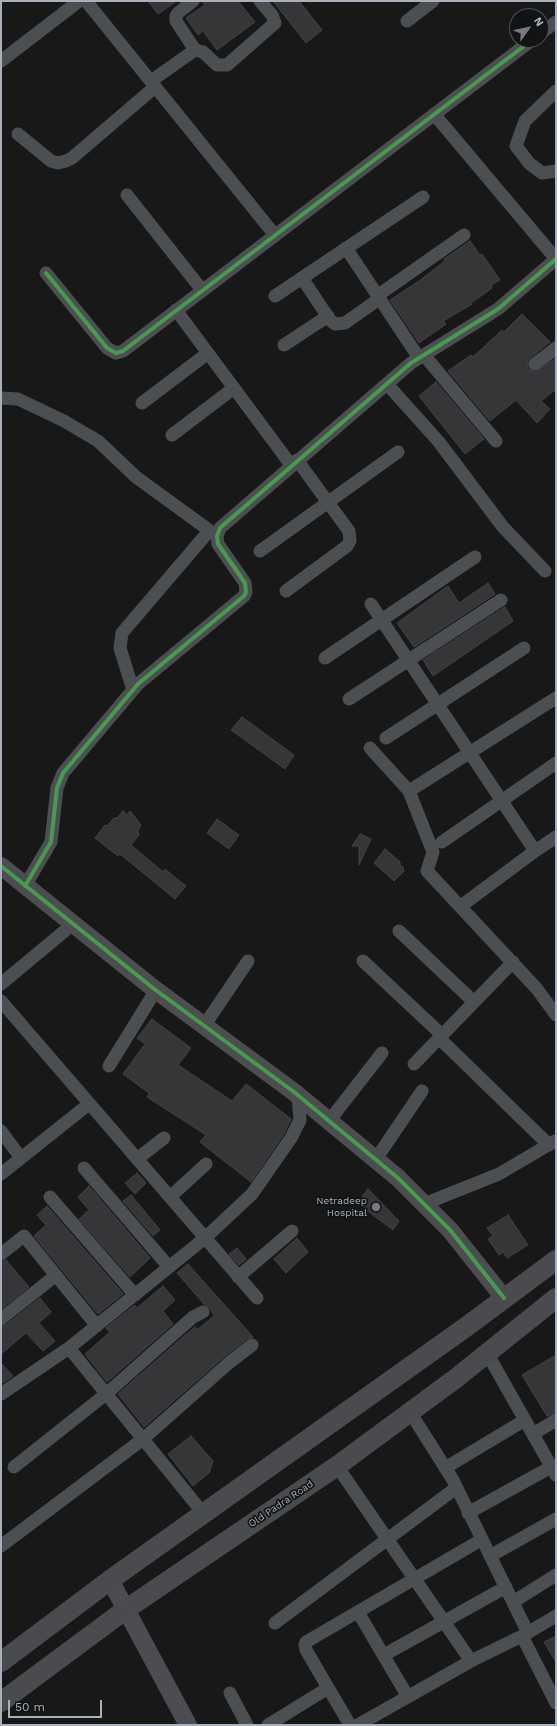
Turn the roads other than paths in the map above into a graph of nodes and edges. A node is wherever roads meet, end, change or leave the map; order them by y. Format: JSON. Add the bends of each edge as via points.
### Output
{"nodes":[{"id":1,"x":79,"y":1,"type":"edge"},
{"id":2,"x":86,"y":1,"type":"edge"},
{"id":3,"x":193,"y":1,"type":"edge"},
{"id":4,"x":260,"y":1,"type":"edge"},
{"id":5,"x":433,"y":1,"type":"edge"},
{"id":6,"x":407,"y":20,"type":"dead end"},
{"id":7,"x":521,"y":48,"type":"edge"},
{"id":8,"x":195,"y":50,"type":"junction"},
{"id":9,"x":1,"y":61,"type":"edge"},
{"id":10,"x":153,"y":84,"type":"junction"},
{"id":11,"x":556,"y":91,"type":"edge"},
{"id":12,"x":434,"y":114,"type":"junction"},
{"id":13,"x":18,"y":134,"type":"dead end"},
{"id":14,"x":556,"y":171,"type":"edge"},
{"id":15,"x":126,"y":195,"type":"dead end"},
{"id":16,"x":423,"y":197,"type":"dead end"},
{"id":17,"x":274,"y":234,"type":"junction"},
{"id":18,"x":464,"y":234,"type":"dead end"},
{"id":19,"x":346,"y":248,"type":"junction"},
{"id":20,"x":556,"y":259,"type":"edge"},
{"id":21,"x":46,"y":273,"type":"dead end"},
{"id":22,"x":302,"y":278,"type":"junction"},
{"id":23,"x":202,"y":290,"type":"junction"},
{"id":24,"x":275,"y":296,"type":"dead end"},
{"id":25,"x":378,"y":297,"type":"junction"},
{"id":26,"x":176,"y":310,"type":"junction"},
{"id":27,"x":328,"y":316,"type":"junction"},
{"id":28,"x":284,"y":345,"type":"dead end"},
{"id":29,"x":556,"y":348,"type":"edge"},
{"id":30,"x":208,"y":353,"type":"junction"},
{"id":31,"x":421,"y":356,"type":"junction"},
{"id":32,"x":535,"y":364,"type":"dead end"},
{"id":33,"x":387,"y":384,"type":"junction"},
{"id":34,"x":234,"y":388,"type":"junction"},
{"id":35,"x":1,"y":398,"type":"edge"},
{"id":36,"x":142,"y":403,"type":"dead end"},
{"id":37,"x":172,"y":435,"type":"dead end"},
{"id":38,"x":496,"y":441,"type":"dead end"},
{"id":39,"x":398,"y":452,"type":"dead end"},
{"id":40,"x":294,"y":462,"type":"junction"},
{"id":41,"x":328,"y":503,"type":"junction"},
{"id":42,"x":213,"y":534,"type":"junction"},
{"id":43,"x":260,"y":551,"type":"dead end"},
{"id":44,"x":475,"y":557,"type":"dead end"},
{"id":45,"x":545,"y":571,"type":"dead end"},
{"id":46,"x":286,"y":590,"type":"dead end"},
{"id":47,"x":501,"y":600,"type":"dead end"},
{"id":48,"x":371,"y":604,"type":"dead end"},
{"id":49,"x":382,"y":620,"type":"junction"},
{"id":50,"x":524,"y":648,"type":"dead end"},
{"id":51,"x":325,"y":658,"type":"dead end"},
{"id":52,"x":409,"y":660,"type":"junction"},
{"id":53,"x":133,"y":690,"type":"junction"},
{"id":54,"x":556,"y":698,"type":"edge"},
{"id":55,"x":349,"y":699,"type":"dead end"},
{"id":56,"x":438,"y":704,"type":"junction"},
{"id":57,"x":386,"y":738,"type":"dead end"},
{"id":58,"x":370,"y":748,"type":"dead end"},
{"id":59,"x":470,"y":752,"type":"junction"},
{"id":60,"x":556,"y":763,"type":"edge"},
{"id":61,"x":408,"y":791,"type":"junction"},
{"id":62,"x":503,"y":801,"type":"junction"},
{"id":63,"x":556,"y":837,"type":"edge"},
{"id":64,"x":442,"y":842,"type":"dead end"},
{"id":65,"x":535,"y":851,"type":"junction"},
{"id":66,"x":1,"y":866,"type":"edge"},
{"id":67,"x":25,"y":886,"type":"junction"},
{"id":68,"x":461,"y":906,"type":"junction"},
{"id":69,"x":72,"y":924,"type":"junction"},
{"id":70,"x":399,"y":931,"type":"dead end"},
{"id":71,"x":248,"y":961,"type":"dead end"},
{"id":72,"x":363,"y":961,"type":"dead end"},
{"id":73,"x":513,"y":962,"type":"junction"},
{"id":74,"x":1,"y":984,"type":"edge"},
{"id":75,"x":156,"y":990,"type":"junction"},
{"id":76,"x":1,"y":1001,"type":"edge"},
{"id":77,"x":474,"y":1002,"type":"junction"},
{"id":78,"x":556,"y":1015,"type":"edge"},
{"id":79,"x":204,"y":1026,"type":"junction"},
{"id":80,"x":441,"y":1036,"type":"junction"},
{"id":81,"x":382,"y":1053,"type":"dead end"},
{"id":82,"x":414,"y":1064,"type":"dead end"},
{"id":83,"x":109,"y":1066,"type":"dead end"},
{"id":84,"x":422,"y":1092,"type":"dead end"},
{"id":85,"x":298,"y":1096,"type":"junction"},
{"id":86,"x":89,"y":1104,"type":"junction"},
{"id":87,"x":329,"y":1121,"type":"junction"},
{"id":88,"x":1,"y":1131,"type":"edge"},
{"id":89,"x":164,"y":1138,"type":"dead end"},
{"id":90,"x":553,"y":1142,"type":"edge"},
{"id":91,"x":21,"y":1158,"type":"junction"},
{"id":92,"x":137,"y":1159,"type":"junction"},
{"id":93,"x":376,"y":1160,"type":"junction"},
{"id":94,"x":206,"y":1164,"type":"dead end"},
{"id":95,"x":84,"y":1168,"type":"dead end"},
{"id":96,"x":1,"y":1174,"type":"edge"},
{"id":97,"x":50,"y":1197,"type":"dead end"},
{"id":98,"x":170,"y":1197,"type":"junction"},
{"id":99,"x":424,"y":1204,"type":"junction"},
{"id":100,"x":292,"y":1231,"type":"dead end"},
{"id":101,"x":205,"y":1238,"type":"junction"},
{"id":102,"x":1,"y":1254,"type":"edge"},
{"id":103,"x":556,"y":1260,"type":"edge"},
{"id":104,"x":169,"y":1267,"type":"junction"},
{"id":105,"x":55,"y":1276,"type":"junction"},
{"id":106,"x":238,"y":1276,"type":"junction"},
{"id":107,"x":135,"y":1295,"type":"junction"},
{"id":108,"x":257,"y":1298,"type":"dead end"},
{"id":109,"x":504,"y":1298,"type":"junction"},
{"id":110,"x":556,"y":1298,"type":"edge"},
{"id":111,"x":203,"y":1312,"type":"dead end"},
{"id":112,"x":1,"y":1319,"type":"edge"},
{"id":113,"x":96,"y":1326,"type":"junction"},
{"id":114,"x":252,"y":1344,"type":"dead end"},
{"id":115,"x":69,"y":1348,"type":"junction"},
{"id":116,"x":487,"y":1353,"type":"junction"},
{"id":117,"x":1,"y":1394,"type":"edge"},
{"id":118,"x":106,"y":1394,"type":"junction"},
{"id":119,"x":410,"y":1412,"type":"junction"},
{"id":120,"x":525,"y":1420,"type":"junction"},
{"id":121,"x":556,"y":1420,"type":"edge"},
{"id":122,"x":533,"y":1434,"type":"junction"},
{"id":123,"x":143,"y":1439,"type":"junction"},
{"id":124,"x":337,"y":1466,"type":"junction"},
{"id":125,"x":14,"y":1467,"type":"dead end"},
{"id":126,"x":445,"y":1468,"type":"junction"},
{"id":127,"x":554,"y":1471,"type":"edge"},
{"id":128,"x":456,"y":1488,"type":"junction"},
{"id":129,"x":203,"y":1513,"type":"junction"},
{"id":130,"x":468,"y":1514,"type":"junction"},
{"id":131,"x":556,"y":1519,"type":"edge"},
{"id":132,"x":387,"y":1538,"type":"junction"},
{"id":133,"x":481,"y":1540,"type":"junction"},
{"id":134,"x":1,"y":1546,"type":"edge"},
{"id":135,"x":490,"y":1556,"type":"junction"},
{"id":136,"x":556,"y":1575,"type":"edge"},
{"id":137,"x":414,"y":1578,"type":"junction"},
{"id":138,"x":110,"y":1580,"type":"junction"},
{"id":139,"x":506,"y":1587,"type":"junction"},
{"id":140,"x":513,"y":1602,"type":"junction"},
{"id":141,"x":125,"y":1610,"type":"junction"},
{"id":142,"x":358,"y":1612,"type":"junction"},
{"id":143,"x":556,"y":1616,"type":"edge"},
{"id":144,"x":444,"y":1620,"type":"junction"},
{"id":145,"x":275,"y":1623,"type":"dead end"},
{"id":146,"x":525,"y":1634,"type":"junction"},
{"id":147,"x":384,"y":1656,"type":"junction"},
{"id":148,"x":471,"y":1661,"type":"junction"},
{"id":149,"x":1,"y":1662,"type":"edge"},
{"id":150,"x":328,"y":1688,"type":"junction"},
{"id":151,"x":230,"y":1693,"type":"dead end"},
{"id":152,"x":408,"y":1697,"type":"junction"},
{"id":153,"x":1,"y":1702,"type":"edge"},
{"id":154,"x":556,"y":1703,"type":"edge"},
{"id":155,"x":188,"y":1725,"type":"edge"},
{"id":156,"x":247,"y":1725,"type":"edge"},
{"id":157,"x":268,"y":1725,"type":"edge"},
{"id":158,"x":350,"y":1725,"type":"edge"},
{"id":159,"x":358,"y":1725,"type":"edge"}],
"edges":[{"from":1,"to":9,"type":"street"},
{"from":2,"to":10,"type":"street"},
{"from":3,"to":8,"type":"street","via":[[179,12],[176,21]]},
{"from":4,"to":8,"type":"street","via":[[275,23],[226,65],[217,65],[203,52]]},
{"from":5,"to":6,"type":"street"},
{"from":7,"to":12,"type":"street"},
{"from":8,"to":10,"type":"street"},
{"from":10,"to":13,"type":"street","via":[[66,161],[51,161]]},
{"from":10,"to":17,"type":"street"},
{"from":11,"to":14,"type":"street","via":[[524,121],[516,146],[529,163],[542,173]]},
{"from":12,"to":17,"type":"street"},
{"from":12,"to":20,"type":"street"},
{"from":15,"to":23,"type":"street"},
{"from":16,"to":19,"type":"street"},
{"from":17,"to":23,"type":"street"},
{"from":18,"to":25,"type":"street"},
{"from":19,"to":22,"type":"street"},
{"from":19,"to":25,"type":"street"},
{"from":20,"to":31,"type":"street","via":[[498,309]]},
{"from":21,"to":26,"type":"street","via":[[111,352],[123,351]]},
{"from":22,"to":24,"type":"street"},
{"from":22,"to":27,"type":"street"},
{"from":23,"to":26,"type":"street"},
{"from":25,"to":27,"type":"street","via":[[345,323],[335,324]]},
{"from":25,"to":31,"type":"street"},
{"from":26,"to":30,"type":"street"},
{"from":27,"to":28,"type":"street"},
{"from":29,"to":32,"type":"street"},
{"from":30,"to":34,"type":"street"},
{"from":30,"to":36,"type":"street"},
{"from":31,"to":33,"type":"street"},
{"from":31,"to":38,"type":"street"},
{"from":33,"to":40,"type":"street"},
{"from":33,"to":45,"type":"street","via":[[439,442],[503,527]]},
{"from":34,"to":37,"type":"street"},
{"from":34,"to":40,"type":"street"},
{"from":35,"to":42,"type":"street","via":[[18,399],[98,441],[136,477]]},
{"from":39,"to":41,"type":"street"},
{"from":40,"to":41,"type":"street"},
{"from":40,"to":42,"type":"street"},
{"from":41,"to":43,"type":"street"},
{"from":41,"to":46,"type":"street","via":[[348,532],[350,541],[347,546]]},
{"from":42,"to":53,"type":"street","via":[[122,633],[120,648]]},
{"from":42,"to":53,"type":"street","via":[[245,584],[244,596]]},
{"from":44,"to":49,"type":"street"},
{"from":47,"to":52,"type":"street"},
{"from":48,"to":49,"type":"street"},
{"from":49,"to":51,"type":"street"},
{"from":49,"to":52,"type":"street"},
{"from":50,"to":56,"type":"street"},
{"from":52,"to":55,"type":"street"},
{"from":52,"to":56,"type":"street"},
{"from":53,"to":67,"type":"street","via":[[59,780],[51,842]]},
{"from":54,"to":59,"type":"street"},
{"from":56,"to":57,"type":"street"},
{"from":56,"to":59,"type":"street"},
{"from":58,"to":61,"type":"street"},
{"from":59,"to":61,"type":"street"},
{"from":59,"to":62,"type":"street"},
{"from":60,"to":62,"type":"street"},
{"from":61,"to":68,"type":"street","via":[[433,852],[427,871]]},
{"from":62,"to":64,"type":"street"},
{"from":62,"to":65,"type":"street"},
{"from":63,"to":65,"type":"street"},
{"from":65,"to":68,"type":"street"},
{"from":66,"to":67,"type":"street"},
{"from":67,"to":69,"type":"street"},
{"from":68,"to":73,"type":"street"},
{"from":69,"to":74,"type":"street"},
{"from":69,"to":75,"type":"street"},
{"from":70,"to":77,"type":"street"},
{"from":71,"to":79,"type":"street"},
{"from":72,"to":80,"type":"street"},
{"from":73,"to":77,"type":"street"},
{"from":73,"to":78,"type":"street"},
{"from":75,"to":79,"type":"street"},
{"from":75,"to":83,"type":"street"},
{"from":76,"to":86,"type":"street"},
{"from":77,"to":80,"type":"street"},
{"from":79,"to":85,"type":"street"},
{"from":80,"to":82,"type":"street"},
{"from":80,"to":90,"type":"street"},
{"from":81,"to":87,"type":"street"},
{"from":84,"to":93,"type":"street"},
{"from":85,"to":87,"type":"street"},
{"from":85,"to":101,"type":"street","via":[[300,1120],[292,1138],[252,1194]]},
{"from":86,"to":91,"type":"street"},
{"from":86,"to":92,"type":"street"},
{"from":87,"to":93,"type":"street"},
{"from":88,"to":91,"type":"street"},
{"from":89,"to":92,"type":"street"},
{"from":90,"to":99,"type":"street","via":[[499,1174]]},
{"from":91,"to":96,"type":"street"},
{"from":92,"to":98,"type":"street"},
{"from":93,"to":99,"type":"street"},
{"from":94,"to":98,"type":"street"},
{"from":95,"to":104,"type":"street"},
{"from":97,"to":107,"type":"street"},
{"from":98,"to":101,"type":"street"},
{"from":99,"to":109,"type":"street","via":[[450,1230]]},
{"from":100,"to":106,"type":"street"},
{"from":101,"to":104,"type":"street"},
{"from":101,"to":106,"type":"street"},
{"from":102,"to":105,"type":"street","via":[[24,1236]]},
{"from":103,"to":109,"type":"main road"},
{"from":104,"to":107,"type":"street"},
{"from":105,"to":112,"type":"street"},
{"from":105,"to":113,"type":"street"},
{"from":106,"to":108,"type":"street"},
{"from":107,"to":113,"type":"street"},
{"from":109,"to":129,"type":"main road"},
{"from":110,"to":116,"type":"main road","name":"Old Padra Road"},
{"from":111,"to":118,"type":"street","via":[[193,1317]]},
{"from":113,"to":115,"type":"street"},
{"from":114,"to":123,"type":"street"},
{"from":115,"to":117,"type":"street"},
{"from":115,"to":118,"type":"street"},
{"from":116,"to":119,"type":"main road","name":"Old Padra Road"},
{"from":116,"to":120,"type":"street"},
{"from":118,"to":123,"type":"street"},
{"from":118,"to":125,"type":"street"},
{"from":119,"to":124,"type":"main road","name":"Old Padra Road"},
{"from":119,"to":126,"type":"street"},
{"from":120,"to":122,"type":"street"},
{"from":120,"to":126,"type":"street"},
{"from":121,"to":122,"type":"street"},
{"from":122,"to":127,"type":"street"},
{"from":123,"to":129,"type":"street"},
{"from":123,"to":134,"type":"street"},
{"from":124,"to":132,"type":"street"},
{"from":124,"to":141,"type":"main road","name":"Old Padra Road"},
{"from":126,"to":128,"type":"street"},
{"from":127,"to":130,"type":"street"},
{"from":128,"to":130,"type":"street"},
{"from":128,"to":132,"type":"street"},
{"from":129,"to":138,"type":"main road"},
{"from":130,"to":133,"type":"street"},
{"from":131,"to":135,"type":"street"},
{"from":132,"to":137,"type":"street"},
{"from":132,"to":145,"type":"street"},
{"from":133,"to":135,"type":"street"},
{"from":133,"to":137,"type":"street"},
{"from":135,"to":139,"type":"street"},
{"from":136,"to":140,"type":"street"},
{"from":137,"to":142,"type":"street"},
{"from":137,"to":144,"type":"street"},
{"from":138,"to":141,"type":"street"},
{"from":138,"to":149,"type":"main road"},
{"from":139,"to":140,"type":"street"},
{"from":139,"to":144,"type":"street"},
{"from":140,"to":146,"type":"street"},
{"from":141,"to":153,"type":"main road","name":"Old Padra Road"},
{"from":141,"to":155,"type":"street"},
{"from":142,"to":147,"type":"street"},
{"from":142,"to":150,"type":"street","via":[[306,1642],[305,1645]]},
{"from":143,"to":146,"type":"street"},
{"from":144,"to":147,"type":"street"},
{"from":144,"to":148,"type":"street"},
{"from":146,"to":148,"type":"street"},
{"from":146,"to":154,"type":"street"},
{"from":147,"to":152,"type":"street"},
{"from":148,"to":152,"type":"street"},
{"from":150,"to":157,"type":"street"},
{"from":150,"to":158,"type":"street"},
{"from":151,"to":156,"type":"street"},
{"from":152,"to":159,"type":"street"}]}
